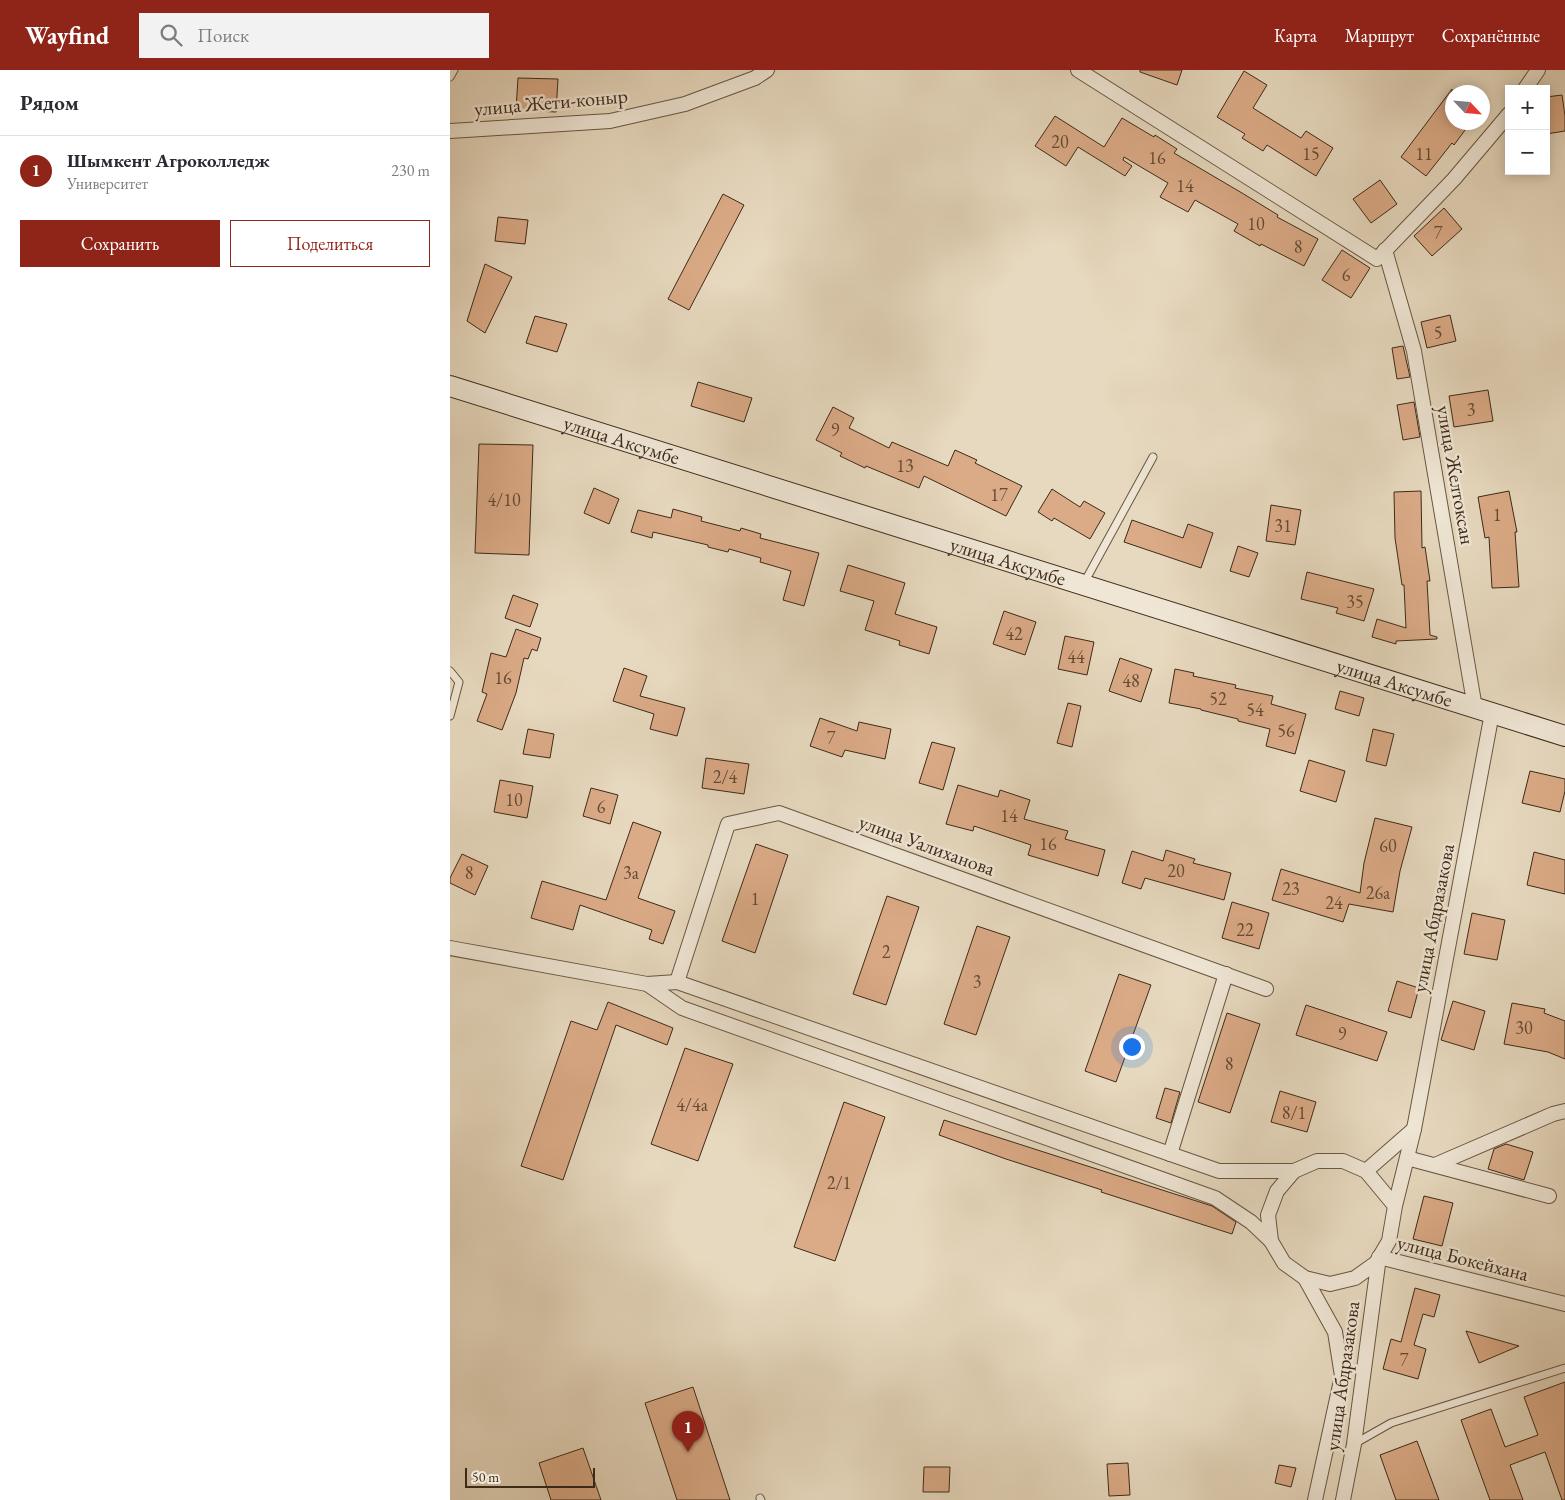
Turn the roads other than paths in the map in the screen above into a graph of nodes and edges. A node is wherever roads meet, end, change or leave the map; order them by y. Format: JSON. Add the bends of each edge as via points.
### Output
{"nodes":[{"id":1,"x":454,"y":70,"type":"edge"},
{"id":2,"x":767,"y":70,"type":"edge"},
{"id":3,"x":1078,"y":70,"type":"edge"},
{"id":4,"x":1538,"y":70,"type":"edge"},
{"id":5,"x":450,"y":77,"type":"edge"},
{"id":6,"x":1529,"y":85,"type":"edge"},
{"id":7,"x":1505,"y":119,"type":"edge"},
{"id":8,"x":450,"y":131,"type":"edge"},
{"id":9,"x":1385,"y":250,"type":"junction"},
{"id":10,"x":450,"y":386,"type":"edge"},
{"id":11,"x":1153,"y":456,"type":"dead end"},
{"id":12,"x":1083,"y":585,"type":"junction"},
{"id":13,"x":450,"y":671,"type":"edge"},
{"id":14,"x":1484,"y":711,"type":"junction"},
{"id":15,"x":450,"y":716,"type":"edge"},
{"id":16,"x":1565,"y":736,"type":"edge"},
{"id":17,"x":450,"y":948,"type":"edge"},
{"id":18,"x":1226,"y":974,"type":"junction"},
{"id":19,"x":677,"y":982,"type":"junction"},
{"id":20,"x":647,"y":984,"type":"junction"},
{"id":21,"x":1266,"y":989,"type":"dead end"},
{"id":22,"x":1565,"y":1111,"type":"edge"},
{"id":23,"x":1414,"y":1129,"type":"junction"},
{"id":24,"x":1170,"y":1154,"type":"junction"},
{"id":25,"x":1407,"y":1158,"type":"junction"},
{"id":26,"x":1435,"y":1165,"type":"junction"},
{"id":27,"x":1294,"y":1171,"type":"junction"},
{"id":28,"x":1366,"y":1171,"type":"junction"},
{"id":29,"x":1549,"y":1196,"type":"dead end"},
{"id":30,"x":1395,"y":1206,"type":"junction"},
{"id":31,"x":1271,"y":1241,"type":"junction"},
{"id":32,"x":1380,"y":1257,"type":"junction"},
{"id":33,"x":1305,"y":1278,"type":"junction"},
{"id":34,"x":1565,"y":1304,"type":"edge"},
{"id":35,"x":1565,"y":1368,"type":"edge"},
{"id":36,"x":1354,"y":1444,"type":"junction"},
{"id":37,"x":1315,"y":1500,"type":"edge"},
{"id":38,"x":1342,"y":1500,"type":"edge"}],
"edges":[{"from":1,"to":5,"type":"lane"},
{"from":2,"to":8,"type":"street","name":"улица Жети-коныр","via":[[755,78],[686,104],[610,121]]},
{"from":3,"to":9,"type":"street","via":[[1377,259]]},
{"from":4,"to":6,"type":"street"},
{"from":7,"to":9,"type":"street","via":[[1454,179]]},
{"from":9,"to":14,"type":"street","name":"улица Желтоксан","via":[[1414,351]]},
{"from":10,"to":12,"type":"main road","name":"улица Аксумбе"},
{"from":11,"to":12,"type":"lane"},
{"from":12,"to":14,"type":"main road","name":"улица Аксумбе"},
{"from":13,"to":15,"type":"lane","via":[[459,682]]},
{"from":14,"to":16,"type":"main road","name":"улица Аксумбе"},
{"from":14,"to":23,"type":"street","name":"улица Абдразакова"},
{"from":17,"to":20,"type":"street"},
{"from":18,"to":19,"type":"street","name":"улица Уалиханова","via":[[779,813],[728,824]]},
{"from":18,"to":21,"type":"street","name":"улица Уалиханова"},
{"from":18,"to":24,"type":"street"},
{"from":19,"to":20,"type":"street"},
{"from":19,"to":24,"type":"street"},
{"from":20,"to":31,"type":"street","via":[[682,1008],[1215,1198],[1251,1222]]},
{"from":22,"to":26,"type":"street"},
{"from":23,"to":25,"type":"street","name":"улица Абдразакова"},
{"from":23,"to":28,"type":"street"},
{"from":24,"to":27,"type":"street","via":[[1219,1171]]},
{"from":25,"to":26,"type":"street"},
{"from":25,"to":30,"type":"street","name":"улица Абдразакова"},
{"from":26,"to":29,"type":"street"},
{"from":27,"to":28,"type":"street","via":[[1317,1161],[1343,1161]]},
{"from":27,"to":31,"type":"street","via":[[1277,1191],[1268,1215]]},
{"from":28,"to":30,"type":"street"},
{"from":30,"to":32,"type":"street","via":[[1389,1241]]},
{"from":31,"to":33,"type":"street","via":[[1284,1263]]},
{"from":32,"to":33,"type":"street","via":[[1355,1278],[1330,1284]]},
{"from":32,"to":34,"type":"street","name":"улица Бокейхана"},
{"from":32,"to":36,"type":"street","name":"улица Абдразакова"},
{"from":33,"to":37,"type":"street","name":"улица Абдразакова","via":[[1335,1332],[1342,1376]]},
{"from":35,"to":36,"type":"lane","via":[[1391,1424]]},
{"from":36,"to":38,"type":"street","name":"улица Абдразакова"}]}
